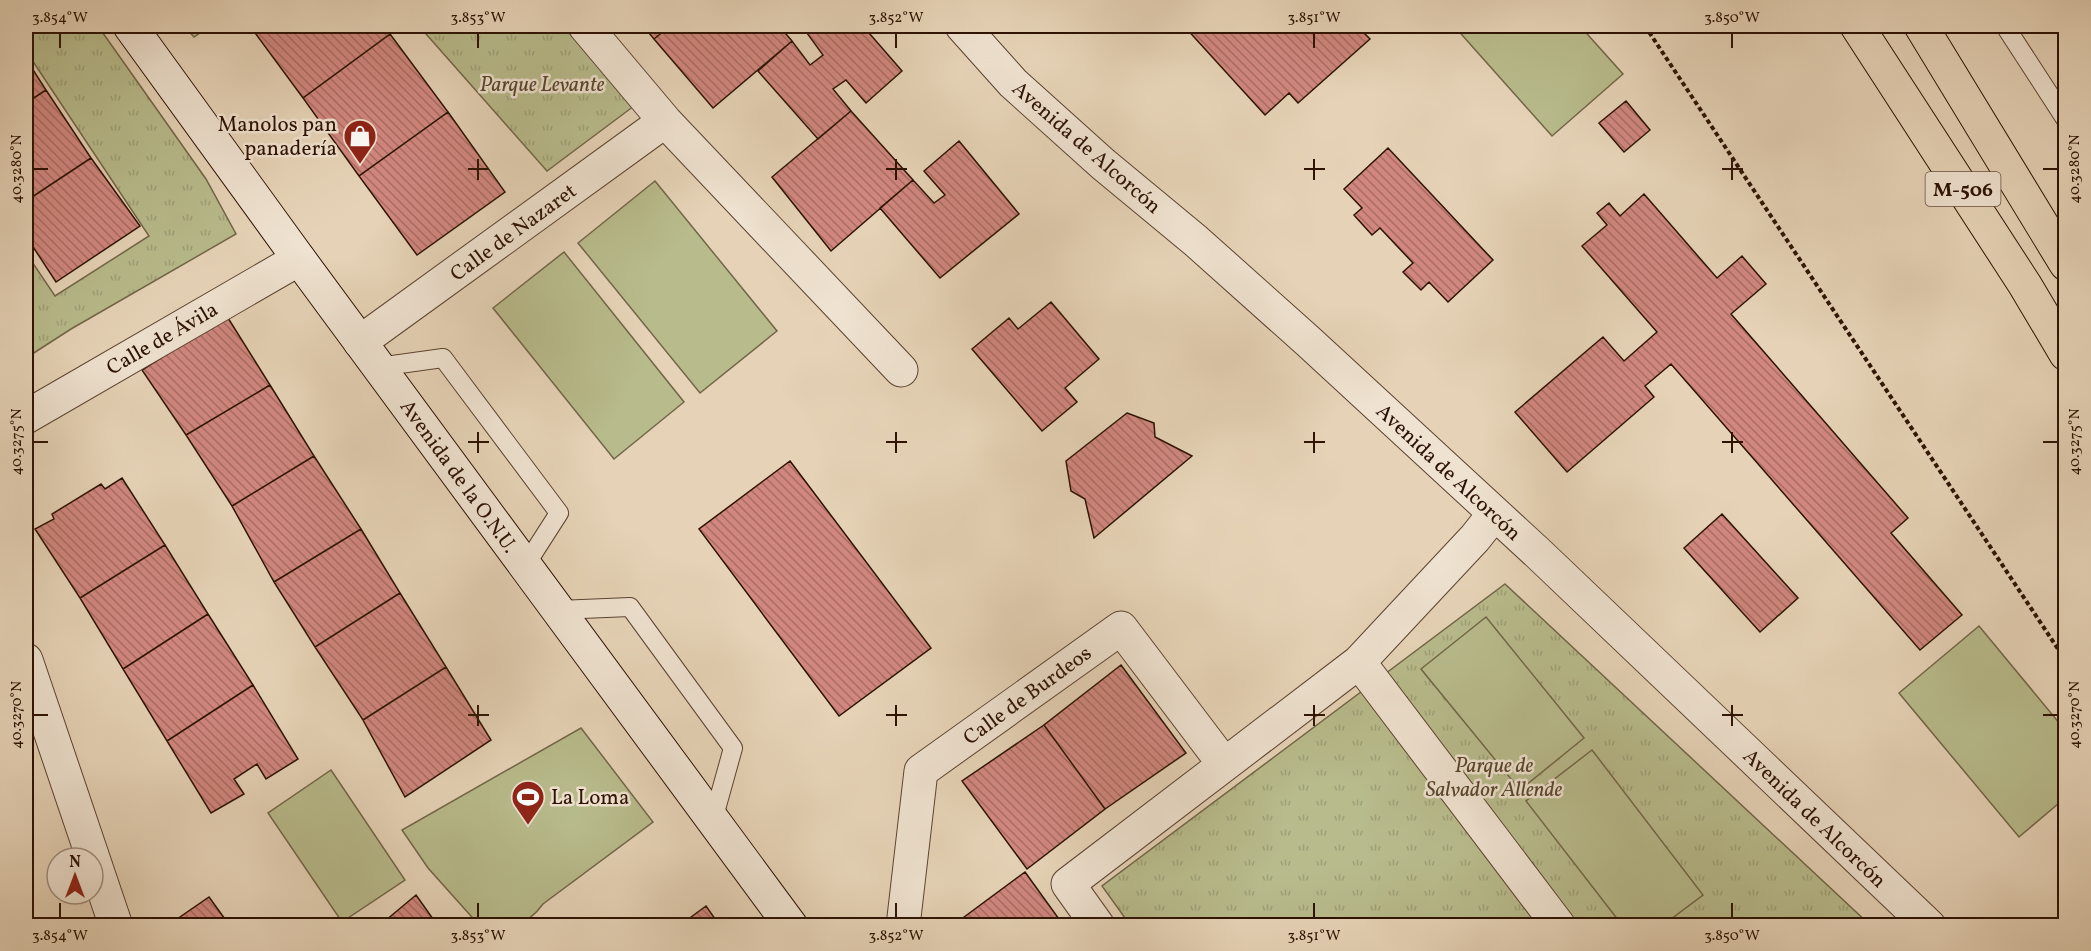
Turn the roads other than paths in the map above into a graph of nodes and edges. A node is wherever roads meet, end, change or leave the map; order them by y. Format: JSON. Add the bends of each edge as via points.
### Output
{"nodes":[{"id":1,"x":130,"y":26,"type":"edge"},
{"id":2,"x":585,"y":26,"type":"edge"},
{"id":3,"x":962,"y":26,"type":"edge"},
{"id":4,"x":1857,"y":26,"type":"edge"},
{"id":5,"x":1921,"y":26,"type":"edge"},
{"id":6,"x":2005,"y":26,"type":"edge"},
{"id":7,"x":2066,"y":120,"type":"edge"},
{"id":8,"x":665,"y":121,"type":"junction"},
{"id":9,"x":299,"y":259,"type":"junction"},
{"id":10,"x":2066,"y":264,"type":"edge"},
{"id":11,"x":2066,"y":354,"type":"edge"},
{"id":12,"x":369,"y":355,"type":"junction"},
{"id":13,"x":901,"y":370,"type":"dead end"},
{"id":14,"x":26,"y":417,"type":"edge"},
{"id":15,"x":1494,"y":514,"type":"junction"},
{"id":16,"x":525,"y":566,"type":"junction"},
{"id":17,"x":558,"y":610,"type":"junction"},
{"id":18,"x":26,"y":660,"type":"edge"},
{"id":19,"x":1359,"y":662,"type":"junction"},
{"id":20,"x":1224,"y":764,"type":"junction"},
{"id":21,"x":713,"y":820,"type":"junction"},
{"id":22,"x":116,"y":926,"type":"edge"},
{"id":23,"x":791,"y":926,"type":"edge"},
{"id":24,"x":903,"y":926,"type":"edge"},
{"id":25,"x":1098,"y":926,"type":"edge"},
{"id":26,"x":1559,"y":926,"type":"edge"},
{"id":27,"x":1929,"y":926,"type":"edge"}],
"edges":[{"from":1,"to":9,"type":"street","name":"Avenida de la O.N.U."},
{"from":2,"to":8,"type":"street"},
{"from":3,"to":15,"type":"street","name":"Avenida de Alcorcón","via":[[1013,83],[1309,342]]},
{"from":4,"to":11,"type":"highway","number":"M-506"},
{"from":5,"to":10,"type":"highway","number":"M-506"},
{"from":6,"to":7,"type":"lane"},
{"from":8,"to":12,"type":"street","name":"Calle de Nazaret"},
{"from":8,"to":13,"type":"street"},
{"from":9,"to":12,"type":"street","name":"Avenida de la O.N.U."},
{"from":9,"to":14,"type":"street","name":"Calle de Ávila"},
{"from":12,"to":16,"type":"street","name":"Avenida de la O.N.U."},
{"from":12,"to":16,"type":"lane","via":[[443,358],[559,513]]},
{"from":15,"to":19,"type":"street"},
{"from":15,"to":27,"type":"street","name":"Avenida de Alcorcón"},
{"from":16,"to":17,"type":"street","name":"Avenida de la O.N.U."},
{"from":17,"to":21,"type":"street","name":"Avenida de la O.N.U."},
{"from":17,"to":21,"type":"lane","via":[[630,607],[733,748]]},
{"from":18,"to":22,"type":"street"},
{"from":19,"to":20,"type":"street"},
{"from":19,"to":26,"type":"street"},
{"from":20,"to":24,"type":"street","name":"Calle de Burdeos","via":[[1121,628],[921,771]]},
{"from":20,"to":25,"type":"street","via":[[1068,884]]},
{"from":21,"to":23,"type":"street","name":"Avenida de la O.N.U."}]}
